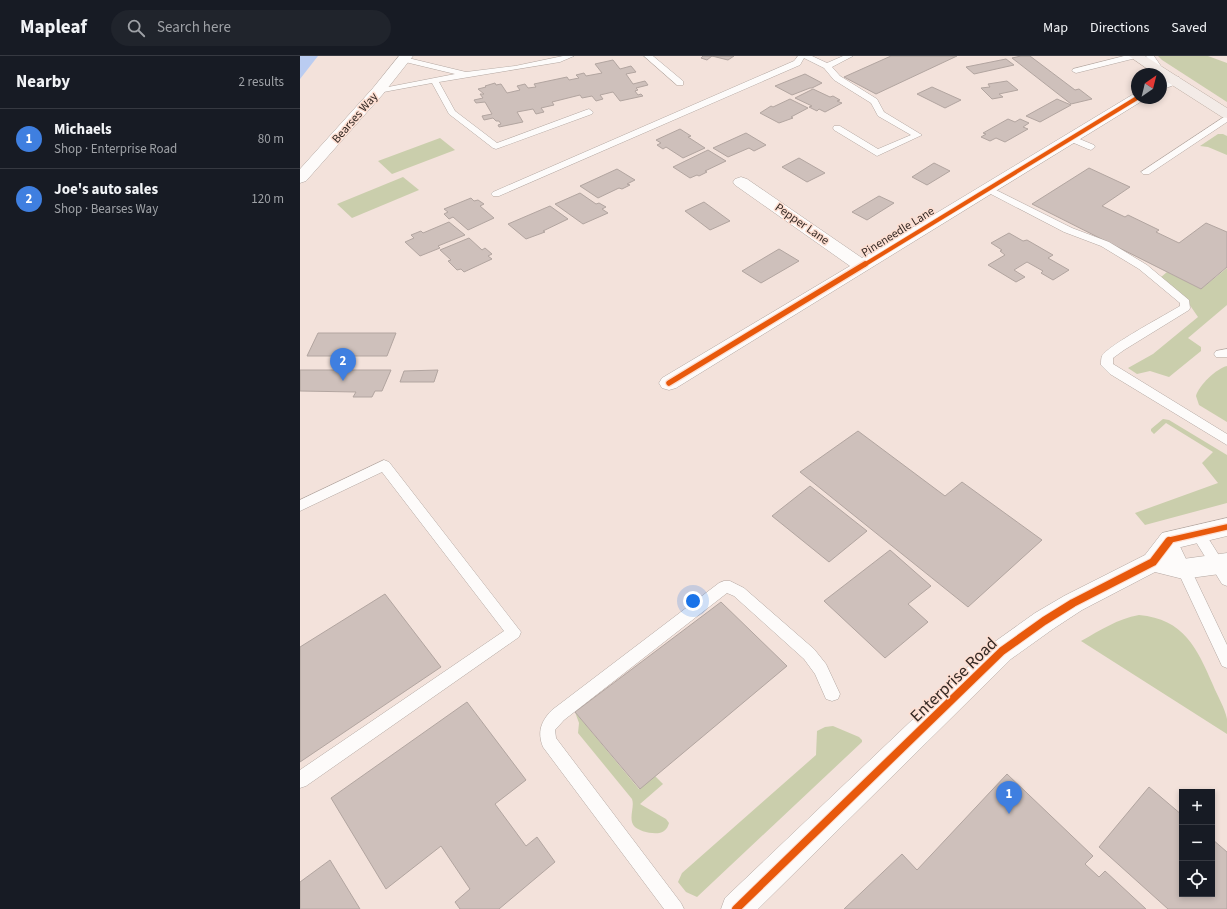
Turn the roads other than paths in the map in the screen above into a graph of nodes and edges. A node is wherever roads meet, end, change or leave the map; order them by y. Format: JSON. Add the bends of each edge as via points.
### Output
{"nodes":[{"id":1,"x":570,"y":56,"type":"edge"},
{"id":2,"x":648,"y":56,"type":"edge"},
{"id":3,"x":802,"y":56,"type":"edge"},
{"id":4,"x":806,"y":56,"type":"edge"},
{"id":5,"x":849,"y":56,"type":"edge"},
{"id":6,"x":1134,"y":56,"type":"edge"},
{"id":7,"x":1150,"y":56,"type":"edge"},
{"id":8,"x":405,"y":57,"type":"edge"},
{"id":9,"x":827,"y":66,"type":"junction"},
{"id":10,"x":1154,"y":68,"type":"edge"},
{"id":11,"x":1158,"y":68,"type":"edge"},
{"id":12,"x":1076,"y":71,"type":"dead end"},
{"id":13,"x":466,"y":74,"type":"junction"},
{"id":14,"x":1167,"y":76,"type":"edge"},
{"id":15,"x":434,"y":80,"type":"junction"},
{"id":16,"x":1174,"y":80,"type":"junction"},
{"id":17,"x":680,"y":83,"type":"dead end"},
{"id":18,"x":1167,"y":83,"type":"edge"},
{"id":19,"x":378,"y":91,"type":"junction"},
{"id":20,"x":1131,"y":102,"type":"edge"},
{"id":21,"x":589,"y":112,"type":"dead end"},
{"id":22,"x":1227,"y":114,"type":"edge"},
{"id":23,"x":1227,"y":118,"type":"edge"},
{"id":24,"x":837,"y":128,"type":"dead end"},
{"id":25,"x":1070,"y":138,"type":"junction"},
{"id":26,"x":1091,"y":147,"type":"dead end"},
{"id":27,"x":1146,"y":172,"type":"dead end"},
{"id":28,"x":300,"y":178,"type":"edge"},
{"id":29,"x":741,"y":182,"type":"dead end"},
{"id":30,"x":988,"y":189,"type":"junction"},
{"id":31,"x":496,"y":194,"type":"dead end"},
{"id":32,"x":862,"y":266,"type":"junction"},
{"id":33,"x":669,"y":383,"type":"dead end"},
{"id":34,"x":1227,"y":440,"type":"edge"},
{"id":35,"x":300,"y":506,"type":"edge"},
{"id":36,"x":1227,"y":527,"type":"edge"},
{"id":37,"x":1198,"y":534,"type":"junction"},
{"id":38,"x":1170,"y":540,"type":"junction"},
{"id":39,"x":1153,"y":562,"type":"junction"},
{"id":40,"x":1183,"y":569,"type":"junction"},
{"id":41,"x":1224,"y":569,"type":"edge"},
{"id":42,"x":1227,"y":661,"type":"edge"},
{"id":43,"x":832,"y":694,"type":"dead end"},
{"id":44,"x":300,"y":780,"type":"edge"},
{"id":45,"x":675,"y":909,"type":"edge"},
{"id":46,"x":736,"y":909,"type":"edge"}],
"edges":[{"from":1,"to":13,"type":"lane","via":[[515,68]]},
{"from":2,"to":17,"type":"lane"},
{"from":3,"to":31,"type":"lane","via":[[792,66]]},
{"from":4,"to":9,"type":"lane"},
{"from":5,"to":9,"type":"lane"},
{"from":6,"to":10,"type":"main road"},
{"from":6,"to":12,"type":"lane"},
{"from":7,"to":11,"type":"lane"},
{"from":8,"to":13,"type":"lane"},
{"from":8,"to":19,"type":"street","name":"Bearses Way"},
{"from":9,"to":24,"type":"lane","via":[[837,78],[874,101],[881,114],[918,134],[877,153]]},
{"from":13,"to":15,"type":"lane"},
{"from":14,"to":16,"type":"main road"},
{"from":15,"to":19,"type":"lane"},
{"from":15,"to":21,"type":"lane","via":[[452,112],[496,146]]},
{"from":16,"to":18,"type":"street"},
{"from":16,"to":22,"type":"main road"},
{"from":19,"to":28,"type":"street","name":"Bearses Way"},
{"from":20,"to":25,"type":"street","name":"Pineneedle Lane"},
{"from":23,"to":27,"type":"lane"},
{"from":25,"to":26,"type":"lane"},
{"from":25,"to":30,"type":"street","name":"Pineneedle Lane"},
{"from":29,"to":32,"type":"street","name":"Pepper Lane"},
{"from":30,"to":32,"type":"street","name":"Pineneedle Lane"},
{"from":30,"to":34,"type":"lane","via":[[1068,230],[1105,244],[1143,267],[1185,302],[1185,308],[1120,347],[1107,358],[1107,365]]},
{"from":32,"to":33,"type":"street","name":"Pineneedle Lane"},
{"from":35,"to":44,"type":"lane","via":[[384,465],[514,632]]},
{"from":36,"to":37,"type":"street"},
{"from":37,"to":38,"type":"street"},
{"from":37,"to":41,"type":"lane"},
{"from":38,"to":39,"type":"street","name":"Enterprise Road"},
{"from":38,"to":40,"type":"lane"},
{"from":39,"to":40,"type":"street"},
{"from":39,"to":46,"type":"street","name":"Enterprise Road","via":[[1044,620],[1002,651]]},
{"from":40,"to":41,"type":"street"},
{"from":40,"to":42,"type":"lane"},
{"from":43,"to":45,"type":"lane","via":[[821,669],[809,654],[739,592],[724,587],[550,723],[546,732],[549,742]]}]}
